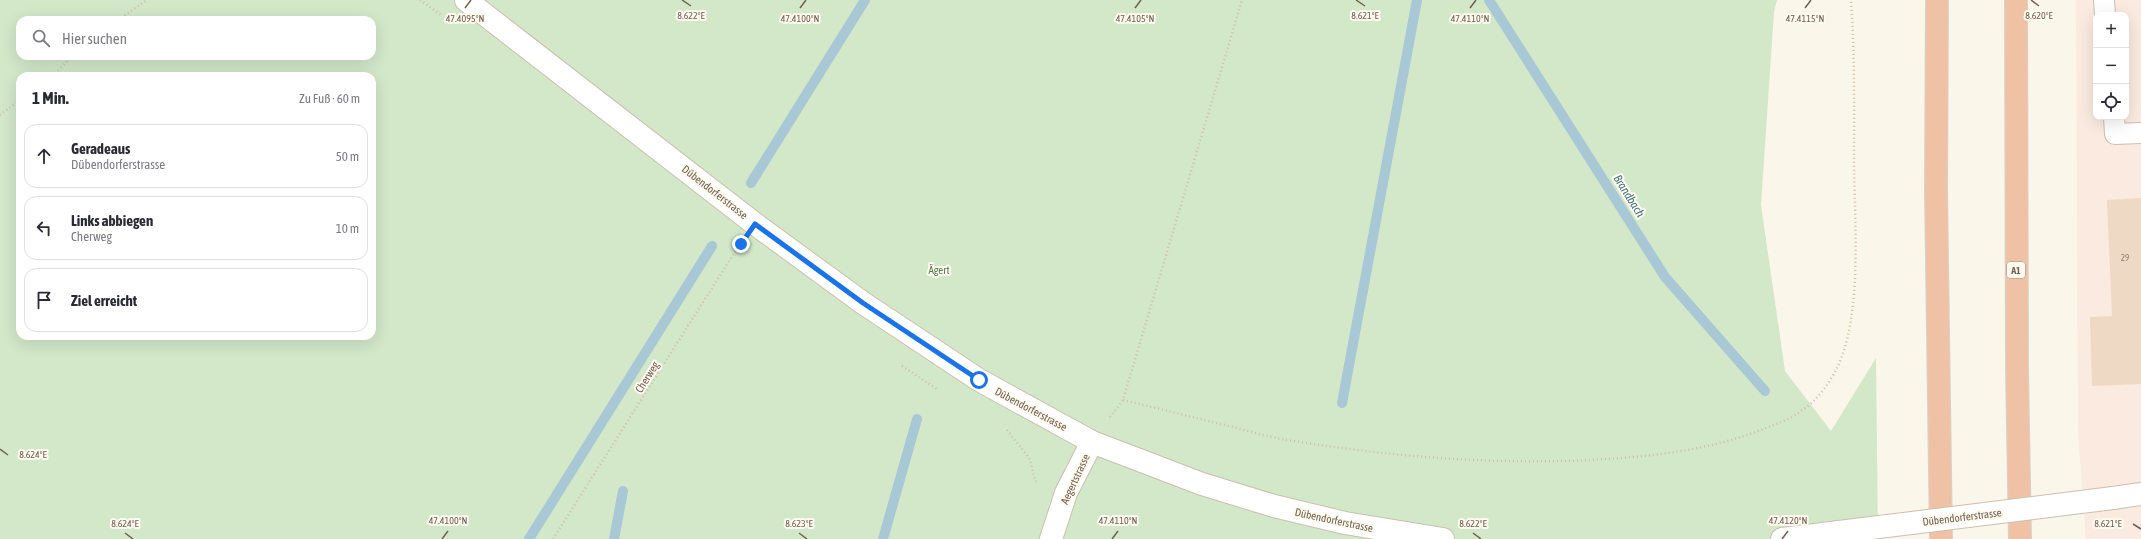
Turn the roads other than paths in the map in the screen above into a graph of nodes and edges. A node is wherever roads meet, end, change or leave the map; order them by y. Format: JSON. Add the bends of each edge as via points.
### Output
{"nodes":[{"id":1,"x":466,"y":0,"type":"edge"},
{"id":2,"x":1937,"y":0,"type":"edge"},
{"id":3,"x":2016,"y":0,"type":"edge"},
{"id":4,"x":2104,"y":0,"type":"edge"},
{"id":5,"x":2105,"y":12,"type":"edge"},
{"id":6,"x":2114,"y":126,"type":"edge"},
{"id":7,"x":2141,"y":133,"type":"edge"},
{"id":8,"x":1092,"y":442,"type":"junction"},
{"id":9,"x":2141,"y":494,"type":"edge"},
{"id":10,"x":1051,"y":539,"type":"edge"},
{"id":11,"x":1443,"y":539,"type":"edge"},
{"id":12,"x":1782,"y":539,"type":"edge"},
{"id":13,"x":1941,"y":539,"type":"edge"},
{"id":14,"x":2020,"y":539,"type":"edge"}],
"edges":[{"from":1,"to":8,"type":"street","name":"Dübendorferstrasse","via":[[755,224],[863,303],[979,380]]},
{"from":2,"to":13,"type":"highway","via":[[1936,190]]},
{"from":3,"to":14,"type":"highway","number":"A1","via":[[2016,314]]},
{"from":4,"to":5,"type":"lane"},
{"from":6,"to":7,"type":"lane"},
{"from":8,"to":10,"type":"street","name":"Aegertstrasse","via":[[1066,493]]},
{"from":8,"to":11,"type":"street","name":"Dübendorferstrasse","via":[[1202,484],[1274,506],[1345,523]]},
{"from":9,"to":12,"type":"street","name":"Dübendorferstrasse","bridge":true}]}
